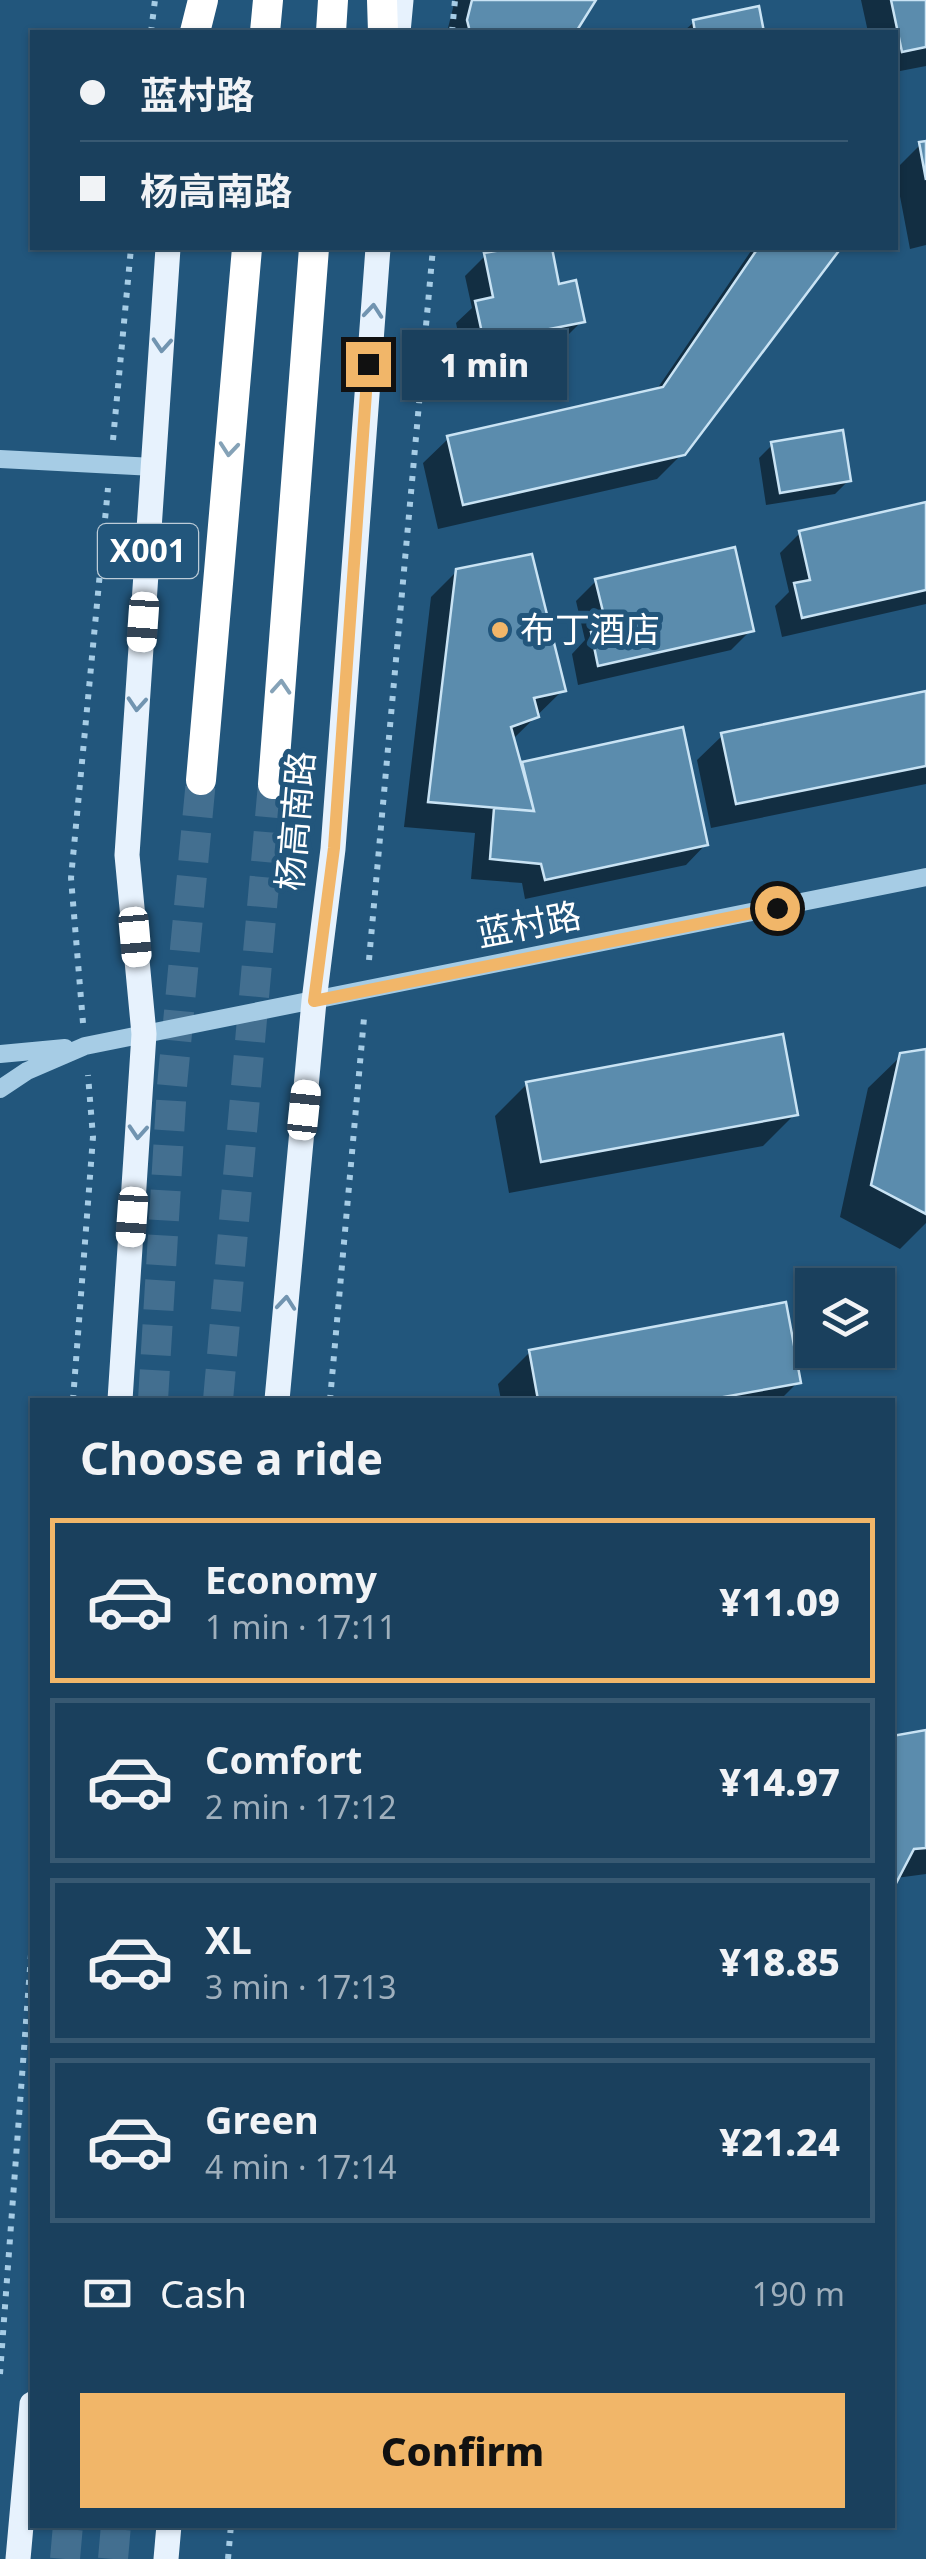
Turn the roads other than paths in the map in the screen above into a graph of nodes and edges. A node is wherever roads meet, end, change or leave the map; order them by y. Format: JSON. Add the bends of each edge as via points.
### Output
{"nodes":[{"id":1,"x":187,"y":0,"type":"edge"},
{"id":2,"x":203,"y":0,"type":"edge"},
{"id":3,"x":268,"y":0,"type":"edge"},
{"id":4,"x":333,"y":0,"type":"edge"},
{"id":5,"x":382,"y":0,"type":"edge"},
{"id":6,"x":401,"y":0,"type":"edge"},
{"id":7,"x":184,"y":30,"type":"edge"},
{"id":8,"x":196,"y":30,"type":"edge"},
{"id":9,"x":266,"y":30,"type":"edge"},
{"id":10,"x":330,"y":30,"type":"edge"},
{"id":11,"x":383,"y":30,"type":"edge"},
{"id":12,"x":398,"y":30,"type":"edge"},
{"id":13,"x":168,"y":250,"type":"edge"},
{"id":14,"x":247,"y":250,"type":"edge"},
{"id":15,"x":314,"y":250,"type":"edge"},
{"id":16,"x":378,"y":250,"type":"edge"},
{"id":17,"x":0,"y":459,"type":"edge"},
{"id":18,"x":154,"y":467,"type":"junction"},
{"id":19,"x":201,"y":780,"type":"tunnel mouth"},
{"id":20,"x":274,"y":784,"type":"tunnel mouth"},
{"id":21,"x":926,"y":877,"type":"edge"},
{"id":22,"x":314,"y":1001,"type":"junction"},
{"id":23,"x":144,"y":1034,"type":"junction"},
{"id":24,"x":86,"y":1046,"type":"junction"},
{"id":25,"x":0,"y":1054,"type":"edge"},
{"id":26,"x":0,"y":1089,"type":"edge"},
{"id":27,"x":120,"y":1398,"type":"edge"},
{"id":28,"x":277,"y":1398,"type":"edge"},
{"id":29,"x":30,"y":2426,"type":"edge"},
{"id":30,"x":169,"y":2528,"type":"edge"},
{"id":31,"x":18,"y":2559,"type":"edge"},
{"id":32,"x":166,"y":2559,"type":"edge"}],
"edges":[{"from":1,"to":7,"type":"main road"},
{"from":2,"to":8,"type":"highway"},
{"from":3,"to":9,"type":"highway"},
{"from":4,"to":10,"type":"highway"},
{"from":5,"to":11,"type":"highway"},
{"from":6,"to":12,"type":"main road"},
{"from":13,"to":18,"type":"main road","number":"X001","one_way":true},
{"from":14,"to":19,"type":"highway","number":"X001","one_way":true},
{"from":20,"to":15,"type":"highway","name":"杨高南路","one_way":true},
{"from":22,"to":16,"type":"main road","name":"杨高南路","one_way":true,"via":[[334,848]]},
{"from":17,"to":18,"type":"street"},
{"from":18,"to":23,"type":"main road","number":"X001","one_way":true,"via":[[127,855]]},
{"from":21,"to":22,"type":"street","name":"蓝村路"},
{"from":22,"to":23,"type":"street","name":"蓝村路"},
{"from":28,"to":22,"type":"main road","name":"杨高南路","one_way":true},
{"from":23,"to":24,"type":"street","name":"蓝村路"},
{"from":23,"to":27,"type":"main road","number":"X001","one_way":true},
{"from":24,"to":25,"type":"street"},
{"from":24,"to":26,"type":"street"},
{"from":29,"to":31,"type":"main road"},
{"from":30,"to":32,"type":"main road"}]}
